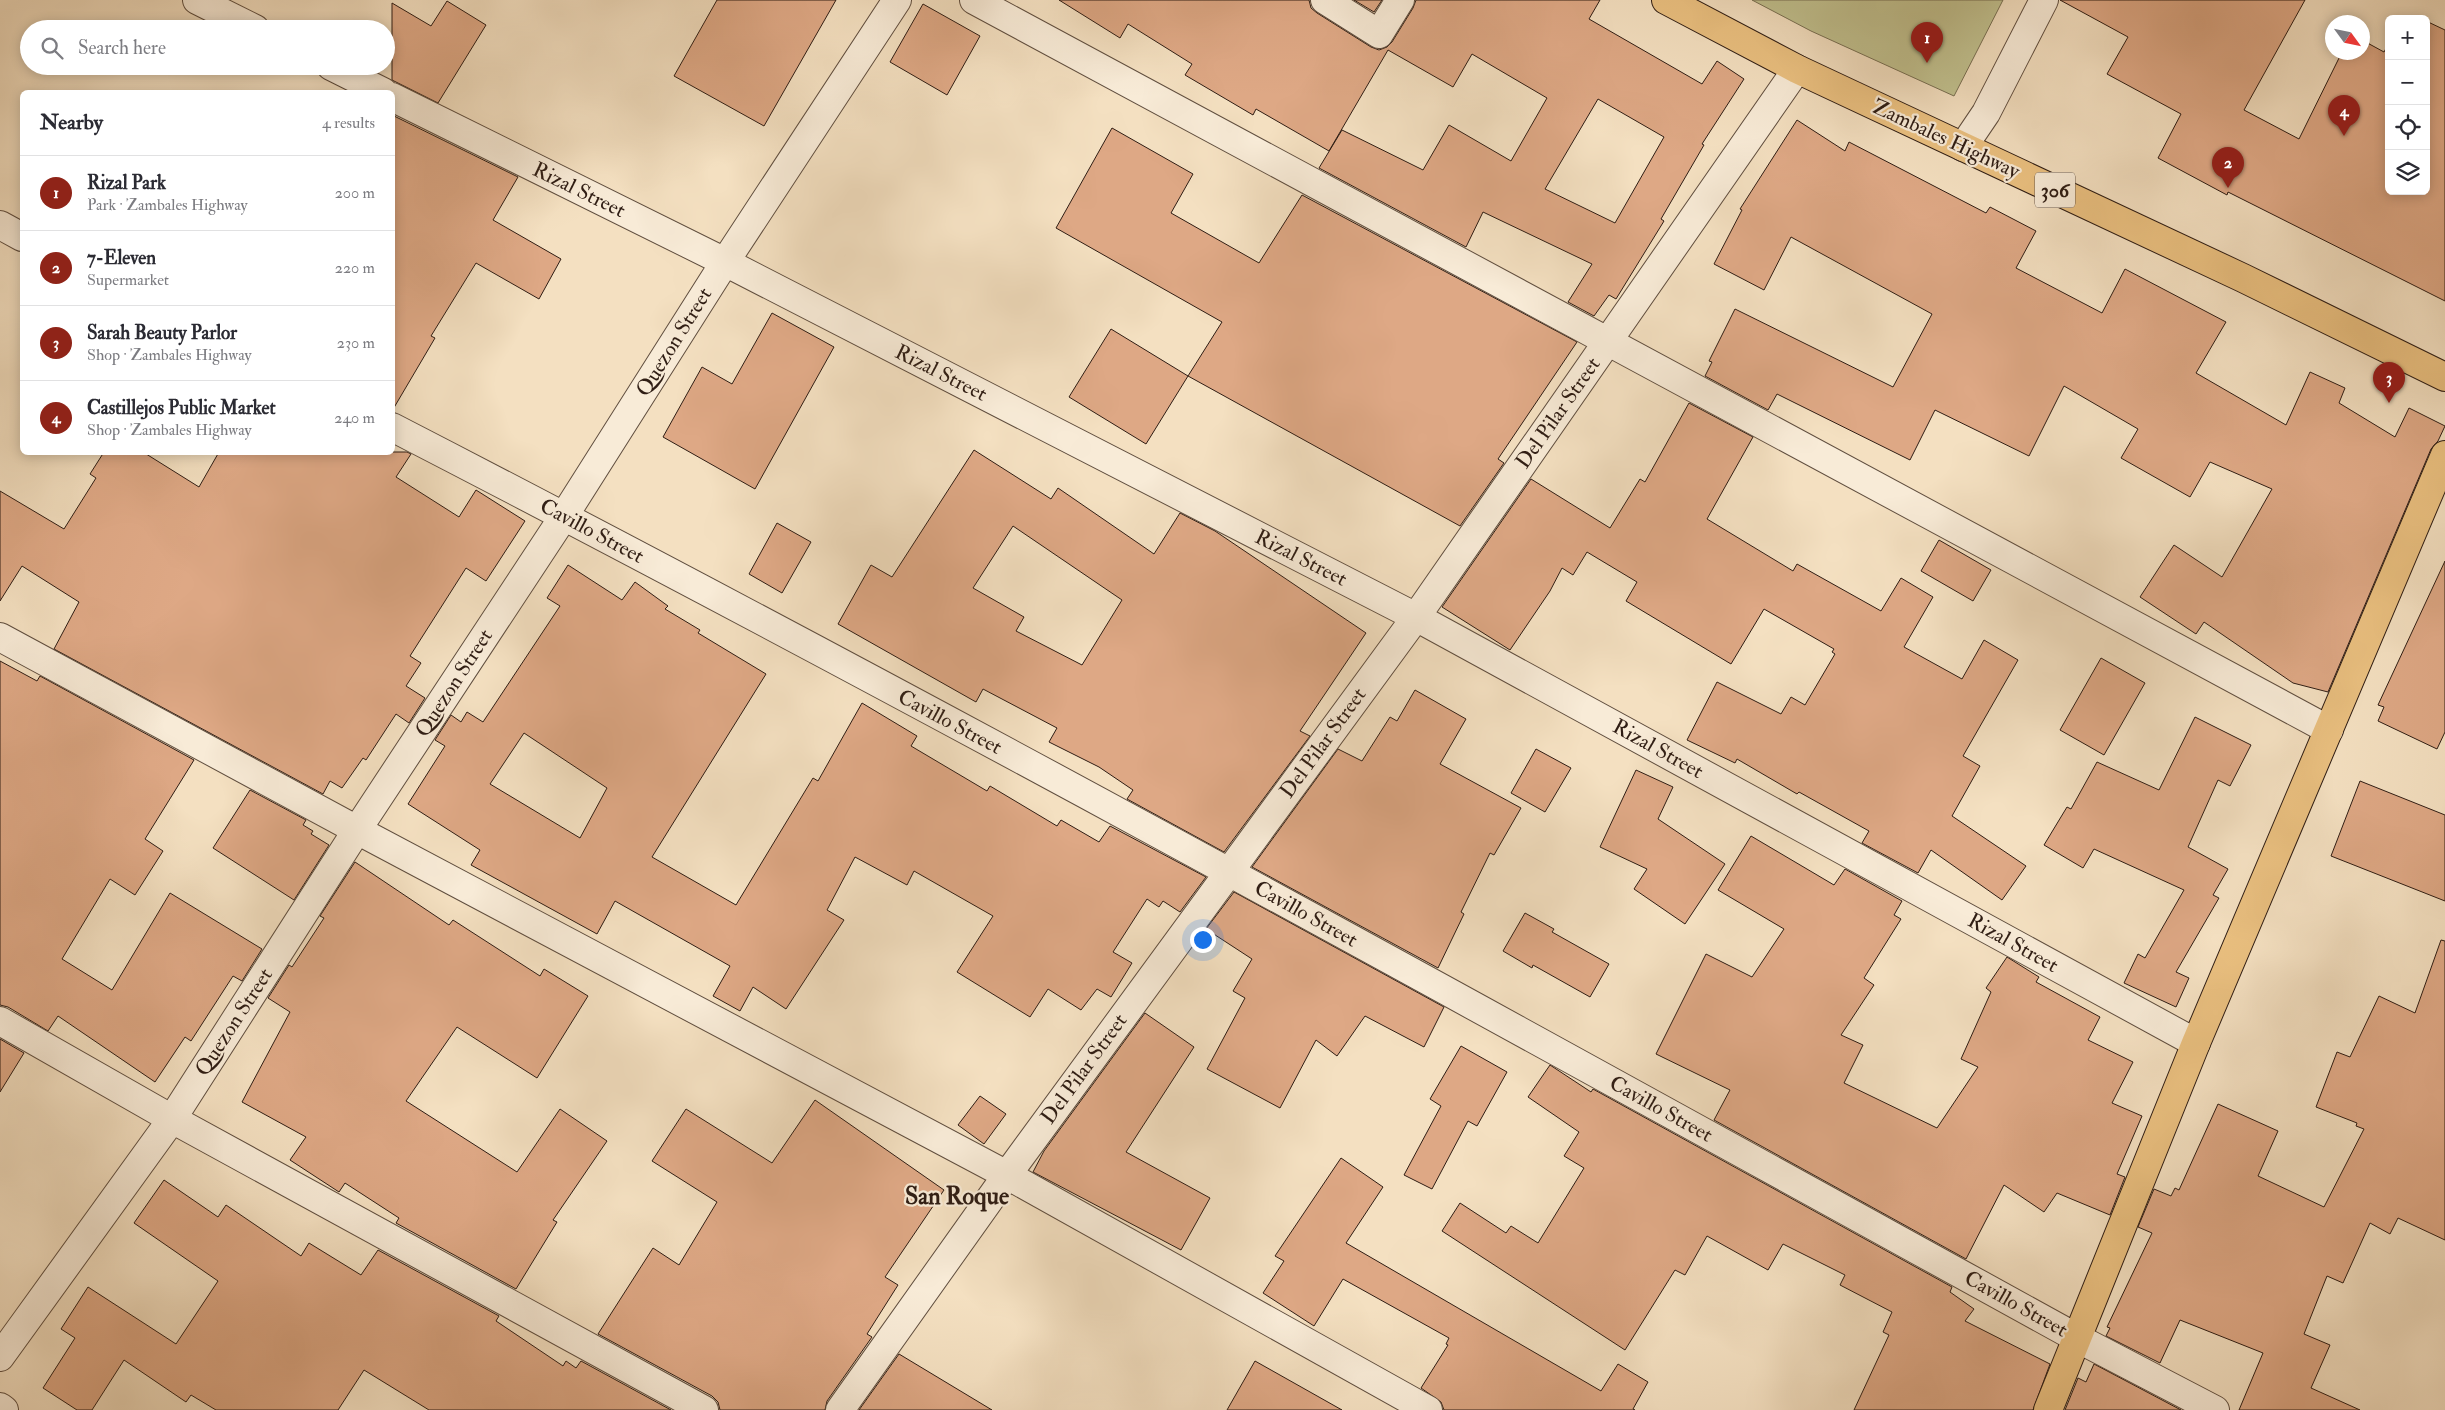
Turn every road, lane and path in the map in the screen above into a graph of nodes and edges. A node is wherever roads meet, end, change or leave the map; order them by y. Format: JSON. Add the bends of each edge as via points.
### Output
{"nodes":[{"id":1,"x":197,"y":0,"type":"edge"},
{"id":2,"x":897,"y":0,"type":"edge"},
{"id":3,"x":974,"y":0,"type":"edge"},
{"id":4,"x":1325,"y":0,"type":"edge"},
{"id":5,"x":1400,"y":0,"type":"edge"},
{"id":6,"x":1666,"y":0,"type":"edge"},
{"id":7,"x":2044,"y":0,"type":"edge"},
{"id":8,"x":237,"y":20,"type":"edge"},
{"id":9,"x":1798,"y":70,"type":"junction"},
{"id":10,"x":349,"y":75,"type":"edge"},
{"id":11,"x":380,"y":90,"type":"edge"},
{"id":12,"x":395,"y":98,"type":"edge"},
{"id":13,"x":1963,"y":147,"type":"junction"},
{"id":14,"x":0,"y":225,"type":"edge"},
{"id":15,"x":20,"y":236,"type":"edge"},
{"id":16,"x":725,"y":262,"type":"junction"},
{"id":17,"x":1608,"y":342,"type":"junction"},
{"id":18,"x":2445,"y":378,"type":"edge"},
{"id":19,"x":395,"y":429,"type":"edge"},
{"id":20,"x":2445,"y":455,"type":"edge"},
{"id":21,"x":564,"y":516,"type":"junction"},
{"id":22,"x":1416,"y":616,"type":"junction"},
{"id":23,"x":0,"y":637,"type":"edge"},
{"id":24,"x":2329,"y":730,"type":"junction"},
{"id":25,"x":357,"y":830,"type":"junction"},
{"id":26,"x":1229,"y":871,"type":"junction"},
{"id":27,"x":0,"y":1021,"type":"edge"},
{"id":28,"x":2196,"y":1043,"type":"junction"},
{"id":29,"x":172,"y":1118,"type":"junction"},
{"id":30,"x":1007,"y":1175,"type":"junction"},
{"id":31,"x":2077,"y":1338,"type":"junction"},
{"id":32,"x":0,"y":1357,"type":"edge"},
{"id":33,"x":0,"y":1407,"type":"edge"},
{"id":34,"x":4,"y":1410,"type":"edge"},
{"id":35,"x":704,"y":1410,"type":"edge"},
{"id":36,"x":840,"y":1410,"type":"edge"},
{"id":37,"x":1428,"y":1410,"type":"edge"},
{"id":38,"x":2048,"y":1410,"type":"edge"},
{"id":39,"x":2214,"y":1410,"type":"edge"}],
"edges":[{"from":1,"to":8,"type":"street"},
{"from":2,"to":16,"type":"street","name":"Quezon Street"},
{"from":3,"to":17,"type":"street"},
{"from":4,"to":5,"type":"street","via":[[1379,34]]},
{"from":6,"to":9,"type":"main road","name":"Zambales Highway","number":"306"},
{"from":7,"to":13,"type":"street","via":[[1986,113]]},
{"from":9,"to":13,"type":"main road","name":"Zambales Highway","number":"306"},
{"from":9,"to":17,"type":"street","name":"Del Pilar Street"},
{"from":10,"to":11,"type":"street"},
{"from":12,"to":16,"type":"street","name":"Rizal Street"},
{"from":13,"to":18,"type":"main road","name":"Zambales Highway","number":"306","via":[[2243,278]]},
{"from":14,"to":15,"type":"street"},
{"from":16,"to":21,"type":"street","name":"Quezon Street"},
{"from":16,"to":22,"type":"street","name":"Rizal Street"},
{"from":17,"to":22,"type":"street","name":"Del Pilar Street"},
{"from":17,"to":24,"type":"street"},
{"from":19,"to":21,"type":"street","name":"Cavillo Street"},
{"from":20,"to":24,"type":"main road"},
{"from":21,"to":25,"type":"street","name":"Quezon Street"},
{"from":21,"to":26,"type":"street","name":"Cavillo Street"},
{"from":22,"to":26,"type":"street","name":"Del Pilar Street"},
{"from":22,"to":28,"type":"street","name":"Rizal Street"},
{"from":23,"to":25,"type":"street"},
{"from":24,"to":28,"type":"main road"},
{"from":25,"to":29,"type":"street","name":"Quezon Street"},
{"from":25,"to":30,"type":"street"},
{"from":26,"to":30,"type":"street","name":"Del Pilar Street"},
{"from":26,"to":31,"type":"street","name":"Cavillo Street"},
{"from":27,"to":29,"type":"street"},
{"from":28,"to":31,"type":"main road"},
{"from":29,"to":32,"type":"street","name":"Quezon Street"},
{"from":29,"to":35,"type":"street"},
{"from":30,"to":36,"type":"street","name":"Del Pilar Street"},
{"from":30,"to":37,"type":"street"},
{"from":31,"to":38,"type":"main road"},
{"from":31,"to":39,"type":"street","name":"Cavillo Street"},
{"from":33,"to":34,"type":"street"}]}
